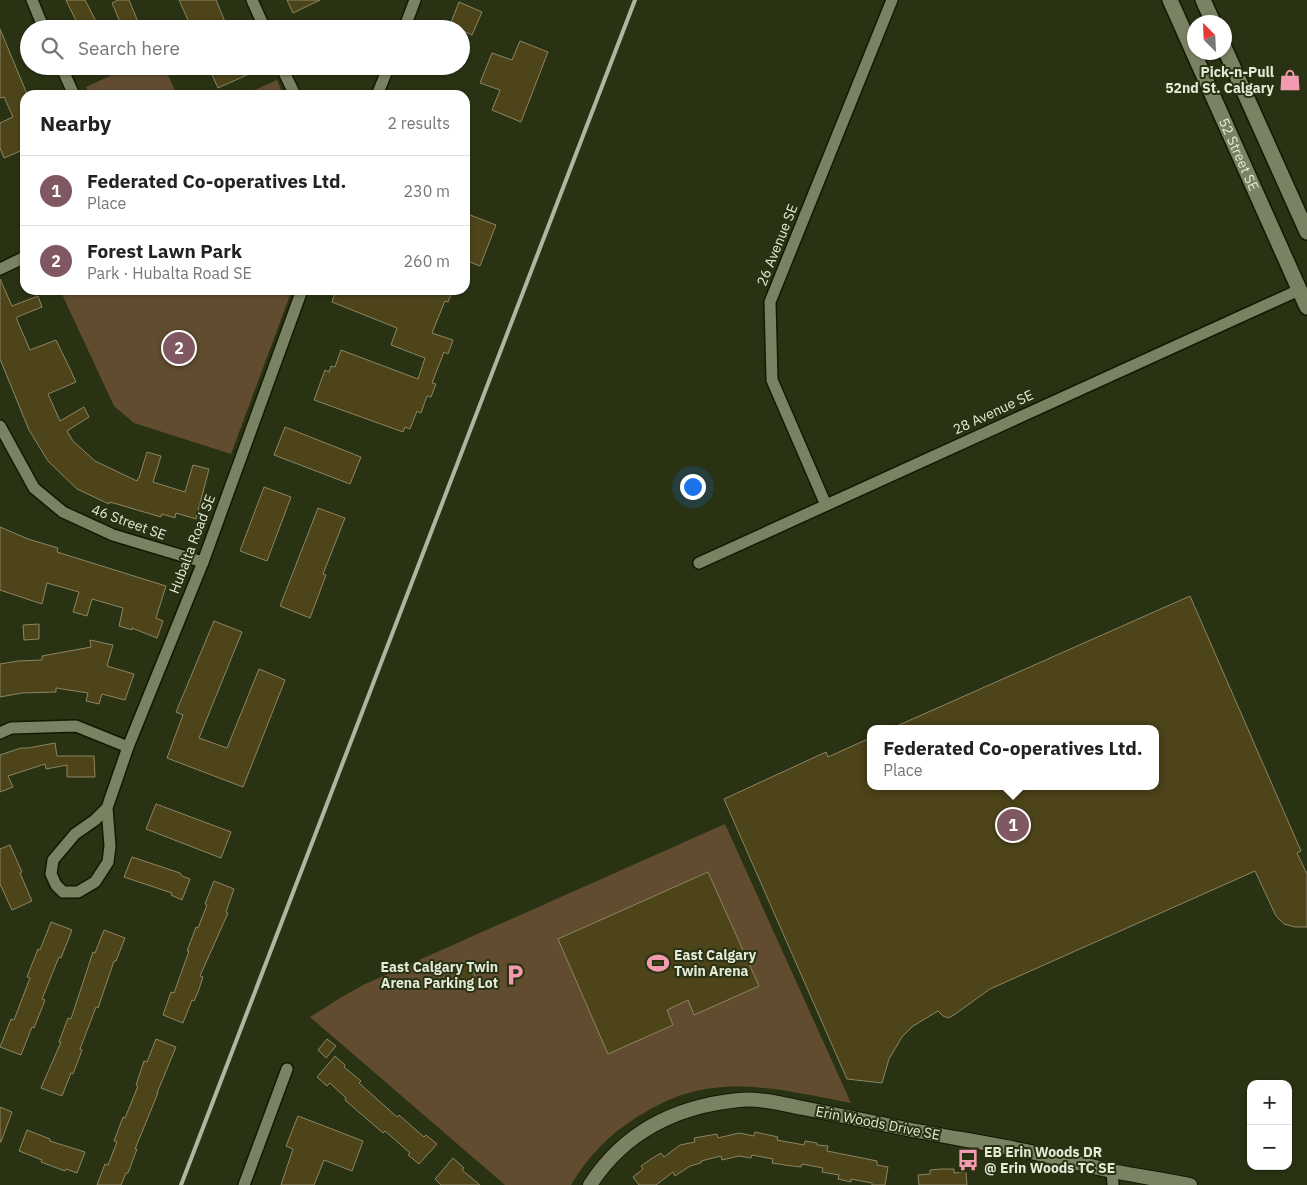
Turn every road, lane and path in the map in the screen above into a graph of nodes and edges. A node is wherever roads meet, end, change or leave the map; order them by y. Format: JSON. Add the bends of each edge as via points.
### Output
{"nodes":[{"id":1,"x":32,"y":0,"type":"edge"},
{"id":2,"x":252,"y":0,"type":"edge"},
{"id":3,"x":415,"y":0,"type":"edge"},
{"id":4,"x":892,"y":0,"type":"edge"},
{"id":5,"x":1170,"y":0,"type":"edge"},
{"id":6,"x":1203,"y":0,"type":"edge"},
{"id":7,"x":1210,"y":15,"type":"edge"},
{"id":8,"x":40,"y":20,"type":"edge"},
{"id":9,"x":261,"y":20,"type":"edge"},
{"id":10,"x":407,"y":20,"type":"edge"},
{"id":11,"x":1230,"y":60,"type":"edge"},
{"id":12,"x":65,"y":75,"type":"edge"},
{"id":13,"x":286,"y":75,"type":"edge"},
{"id":14,"x":386,"y":75,"type":"edge"},
{"id":15,"x":72,"y":90,"type":"edge"},
{"id":16,"x":293,"y":90,"type":"edge"},
{"id":17,"x":380,"y":90,"type":"edge"},
{"id":18,"x":1307,"y":232,"type":"edge"},
{"id":19,"x":20,"y":259,"type":"edge"},
{"id":20,"x":0,"y":269,"type":"edge"},
{"id":21,"x":1299,"y":290,"type":"junction"},
{"id":22,"x":300,"y":295,"type":"edge"},
{"id":23,"x":1307,"y":307,"type":"edge"},
{"id":24,"x":0,"y":426,"type":"edge"},
{"id":25,"x":826,"y":505,"type":"junction"},
{"id":26,"x":203,"y":562,"type":"junction"},
{"id":27,"x":699,"y":563,"type":"dead end"},
{"id":28,"x":0,"y":733,"type":"edge"},
{"id":29,"x":128,"y":747,"type":"junction"},
{"id":30,"x":107,"y":808,"type":"junction"},
{"id":31,"x":287,"y":1069,"type":"dead end"},
{"id":32,"x":1112,"y":1178,"type":"edge"},
{"id":33,"x":244,"y":1185,"type":"edge"},
{"id":34,"x":590,"y":1185,"type":"edge"},
{"id":35,"x":1190,"y":1185,"type":"edge"}],
"edges":[{"from":1,"to":8,"type":"street"},
{"from":2,"to":9,"type":"street"},
{"from":3,"to":10,"type":"street"},
{"from":4,"to":25,"type":"street","name":"26 Avenue SE","via":[[770,302],[772,380]]},
{"from":5,"to":21,"type":"main road","name":"52 Street SE"},
{"from":6,"to":7,"type":"main road"},
{"from":11,"to":18,"type":"main road"},
{"from":12,"to":15,"type":"street"},
{"from":13,"to":16,"type":"street"},
{"from":14,"to":17,"type":"street"},
{"from":19,"to":20,"type":"street"},
{"from":21,"to":23,"type":"main road","name":"52 Street SE"},
{"from":21,"to":25,"type":"street","name":"28 Avenue SE"},
{"from":22,"to":26,"type":"street","name":"Hubalta Road SE"},
{"from":24,"to":26,"type":"street","name":"46 Street SE","via":[[34,488],[63,512],[113,535]]},
{"from":25,"to":27,"type":"street","name":"28 Avenue SE"},
{"from":26,"to":29,"type":"street","name":"Hubalta Road SE"},
{"from":28,"to":29,"type":"street","via":[[11,728],[76,726]]},
{"from":29,"to":30,"type":"street","name":"Hubalta Road SE"},
{"from":30,"to":30,"type":"street","name":"Hubalta Road SE","via":[[75,834],[53,860],[51,874],[63,892],[78,892],[95,882],[108,862]]},
{"from":31,"to":33,"type":"street"},
{"from":32,"to":34,"type":"street","name":"Erin Woods Drive SE","via":[[1017,1149],[769,1102],[741,1100],[706,1105],[673,1115],[643,1131],[600,1169]]},
{"from":32,"to":35,"type":"street","name":"Erin Woods Drive SE"}]}
